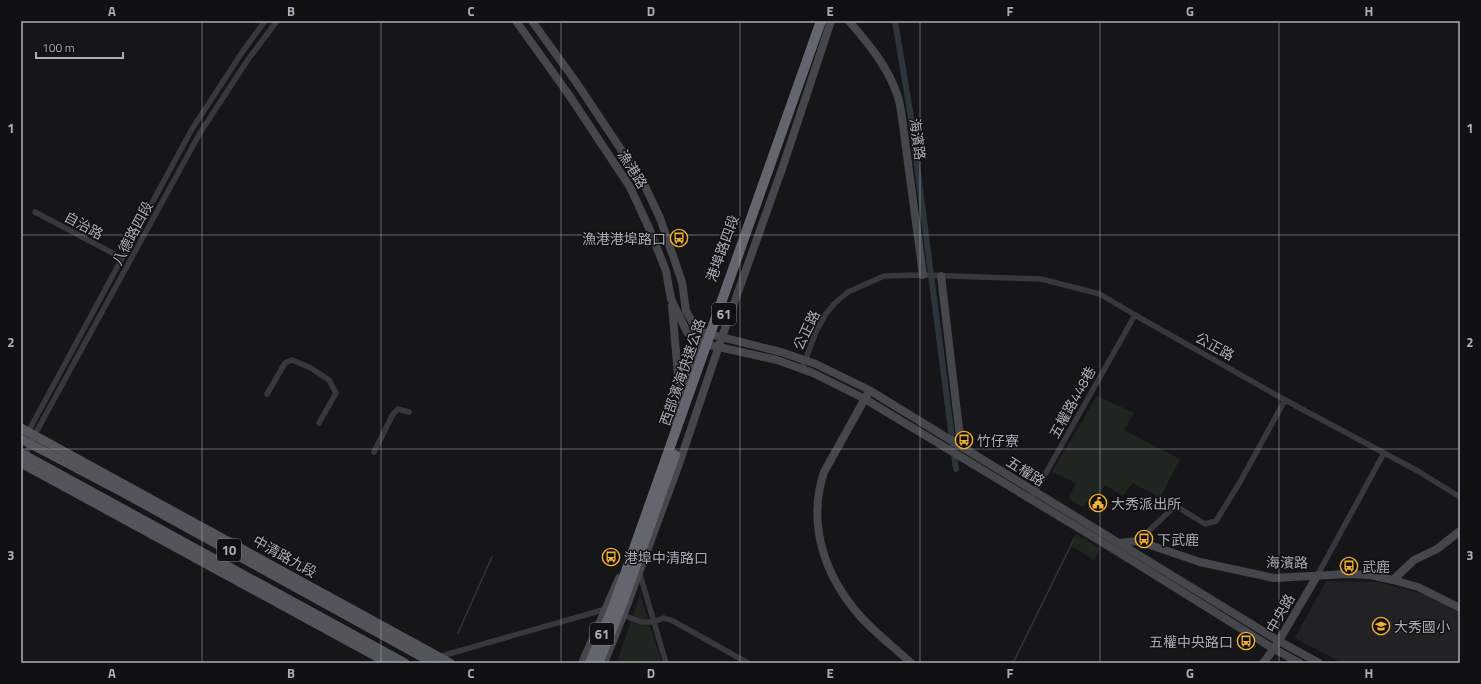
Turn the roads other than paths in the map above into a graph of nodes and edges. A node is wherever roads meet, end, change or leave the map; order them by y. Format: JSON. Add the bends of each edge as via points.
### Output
{"nodes":[{"id":1,"x":265,"y":21,"type":"edge"},
{"id":2,"x":277,"y":21,"type":"edge"},
{"id":3,"x":516,"y":21,"type":"edge"},
{"id":4,"x":532,"y":21,"type":"edge"},
{"id":5,"x":816,"y":21,"type":"edge"},
{"id":6,"x":821,"y":21,"type":"edge"},
{"id":7,"x":828,"y":21,"type":"edge"},
{"id":8,"x":831,"y":21,"type":"edge"},
{"id":9,"x":849,"y":21,"type":"edge"},
{"id":10,"x":192,"y":129,"type":"junction"},
{"id":11,"x":200,"y":134,"type":"junction"},
{"id":12,"x":35,"y":212,"type":"dead end"},
{"id":13,"x":122,"y":258,"type":"junction"},
{"id":14,"x":923,"y":275,"type":"junction"},
{"id":15,"x":940,"y":276,"type":"junction"},
{"id":16,"x":671,"y":299,"type":"junction"},
{"id":17,"x":1135,"y":315,"type":"junction"},
{"id":18,"x":84,"y":329,"type":"junction"},
{"id":19,"x":91,"y":333,"type":"junction"},
{"id":20,"x":705,"y":333,"type":"junction"},
{"id":21,"x":722,"y":337,"type":"junction"},
{"id":22,"x":701,"y":343,"type":"junction"},
{"id":23,"x":718,"y":347,"type":"junction"},
{"id":24,"x":805,"y":360,"type":"junction"},
{"id":25,"x":802,"y":369,"type":"junction"},
{"id":26,"x":869,"y":390,"type":"junction"},
{"id":27,"x":267,"y":394,"type":"dead end"},
{"id":28,"x":864,"y":399,"type":"junction"},
{"id":29,"x":1285,"y":400,"type":"junction"},
{"id":30,"x":680,"y":401,"type":"junction"},
{"id":31,"x":409,"y":412,"type":"dead end"},
{"id":32,"x":320,"y":423,"type":"dead end"},
{"id":33,"x":28,"y":432,"type":"edge"},
{"id":34,"x":24,"y":442,"type":"edge"},
{"id":35,"x":961,"y":446,"type":"junction"},
{"id":36,"x":374,"y":452,"type":"dead end"},
{"id":37,"x":1384,"y":453,"type":"junction"},
{"id":38,"x":22,"y":460,"type":"edge"},
{"id":39,"x":1033,"y":496,"type":"junction"},
{"id":40,"x":1460,"y":497,"type":"edge"},
{"id":41,"x":1460,"y":531,"type":"edge"},
{"id":42,"x":1138,"y":541,"type":"junction"},
{"id":43,"x":1117,"y":547,"type":"junction"},
{"id":44,"x":639,"y":572,"type":"junction"},
{"id":45,"x":1317,"y":576,"type":"junction"},
{"id":46,"x":1394,"y":580,"type":"junction"},
{"id":47,"x":1460,"y":608,"type":"edge"},
{"id":48,"x":606,"y":609,"type":"junction"},
{"id":49,"x":623,"y":616,"type":"junction"},
{"id":50,"x":654,"y":622,"type":"junction"},
{"id":51,"x":1277,"y":645,"type":"junction"},
{"id":52,"x":434,"y":661,"type":"edge"},
{"id":53,"x":382,"y":662,"type":"edge"},
{"id":54,"x":405,"y":663,"type":"edge"},
{"id":55,"x":450,"y":663,"type":"edge"},
{"id":56,"x":582,"y":663,"type":"edge"},
{"id":57,"x":590,"y":663,"type":"edge"},
{"id":58,"x":598,"y":663,"type":"edge"},
{"id":59,"x":604,"y":663,"type":"edge"},
{"id":60,"x":666,"y":663,"type":"edge"},
{"id":61,"x":748,"y":663,"type":"edge"},
{"id":62,"x":912,"y":663,"type":"edge"},
{"id":63,"x":1263,"y":663,"type":"edge"},
{"id":64,"x":1300,"y":663,"type":"edge"},
{"id":65,"x":1319,"y":663,"type":"edge"}],
"edges":[{"from":1,"to":10,"type":"street","name":"八德路四段"},
{"from":2,"to":11,"type":"street","name":"八德路四段","via":[[247,61]]},
{"from":3,"to":16,"type":"street","name":"漁港路","via":[[630,187],[666,271]]},
{"from":4,"to":20,"type":"street","name":"漁港路","via":[[644,184],[660,218],[682,282],[686,311],[692,323]]},
{"from":5,"to":20,"type":"street","name":"港埠路四段","via":[[756,196]]},
{"from":6,"to":57,"type":"highway","name":"西部濱海快速公路","number":"61","bridge":true,"via":[[614,605]]},
{"from":7,"to":58,"type":"highway","name":"西部濱海快速公路","number":"61","bridge":true,"via":[[621,607]]},
{"from":8,"to":21,"type":"street"},
{"from":9,"to":14,"type":"street","name":"海濱路","via":[[869,44],[898,98]]},
{"from":10,"to":11,"type":"street"},
{"from":10,"to":13,"type":"street","name":"八德路四段"},
{"from":11,"to":19,"type":"street","name":"八德路四段"},
{"from":12,"to":13,"type":"street","name":"自治路"},
{"from":13,"to":18,"type":"street","name":"八德路四段"},
{"from":14,"to":15,"type":"street","name":"公正路"},
{"from":14,"to":24,"type":"street","name":"公正路","via":[[884,276],[848,292],[825,315]]},
{"from":15,"to":17,"type":"street","name":"公正路","via":[[1042,279],[1100,294]]},
{"from":15,"to":35,"type":"street"},
{"from":16,"to":22,"type":"street","name":"漁港路","via":[[687,332]]},
{"from":16,"to":30,"type":"street"},
{"from":17,"to":29,"type":"street","name":"公正路"},
{"from":17,"to":39,"type":"street","name":"五權路448巷"},
{"from":18,"to":19,"type":"street"},
{"from":18,"to":33,"type":"street","name":"八德路四段"},
{"from":19,"to":33,"type":"street","name":"八德路四段"},
{"from":20,"to":21,"type":"street","name":"五權路"},
{"from":20,"to":22,"type":"street","name":"港埠路四段"},
{"from":21,"to":23,"type":"street"},
{"from":21,"to":24,"type":"street","name":"五權路"},
{"from":22,"to":23,"type":"street","name":"五權路"},
{"from":22,"to":30,"type":"street","name":"港埠路四段"},
{"from":23,"to":25,"type":"street","name":"五權路","via":[[777,360]]},
{"from":23,"to":44,"type":"street"},
{"from":24,"to":25,"type":"street","name":"公正路"},
{"from":24,"to":26,"type":"street","name":"五權路"},
{"from":25,"to":28,"type":"street","name":"五權路"},
{"from":26,"to":28,"type":"street"},
{"from":26,"to":35,"type":"street","name":"五權路"},
{"from":27,"to":32,"type":"street","via":[[285,363],[292,360],[311,368],[329,380],[336,393]]},
{"from":28,"to":39,"type":"street","name":"五權路"},
{"from":28,"to":62,"type":"street","via":[[830,459],[819,486],[816,509],[820,543],[830,570],[846,598],[860,616]]},
{"from":29,"to":37,"type":"street","name":"公正路"},
{"from":29,"to":42,"type":"street","via":[[1216,521],[1205,524],[1179,508],[1173,508]]},
{"from":30,"to":48,"type":"street","name":"港埠路四段","via":[[651,492]]},
{"from":31,"to":36,"type":"street","via":[[398,410],[393,414]]},
{"from":33,"to":34,"type":"street","name":"八德路四段"},
{"from":33,"to":52,"type":"main road","name":"中清路九段"},
{"from":34,"to":38,"type":"street","name":"八德路四段"},
{"from":34,"to":52,"type":"main road","name":"中清路九段","number":"10","via":[[122,492]]},
{"from":35,"to":39,"type":"street","name":"五權路"},
{"from":37,"to":40,"type":"street","name":"公正路"},
{"from":37,"to":45,"type":"street"},
{"from":38,"to":53,"type":"main road"},
{"from":38,"to":54,"type":"main road","number":"10"},
{"from":39,"to":43,"type":"street","name":"五權路"},
{"from":41,"to":46,"type":"street","via":[[1437,549],[1414,560]]},
{"from":42,"to":43,"type":"street","name":"海濱路"},
{"from":42,"to":45,"type":"street","name":"海濱路","via":[[1200,562],[1252,574],[1274,578]]},
{"from":43,"to":51,"type":"street","name":"五權路"},
{"from":44,"to":49,"type":"street"},
{"from":44,"to":50,"type":"street"},
{"from":45,"to":46,"type":"street","name":"海濱路","via":[[1370,575]]},
{"from":45,"to":51,"type":"street","name":"中央路"},
{"from":46,"to":47,"type":"street","name":"海濱路","via":[[1418,587]]},
{"from":48,"to":49,"type":"street"},
{"from":48,"to":52,"type":"street"},
{"from":48,"to":56,"type":"street","name":"港埠路四段"},
{"from":49,"to":50,"type":"street","via":[[642,622]]},
{"from":49,"to":59,"type":"street"},
{"from":50,"to":60,"type":"street"},
{"from":50,"to":61,"type":"street","via":[[664,618],[673,621]]},
{"from":51,"to":63,"type":"street","name":"中央路"},
{"from":51,"to":64,"type":"street","name":"五權路"},
{"from":51,"to":65,"type":"street","name":"五權路"},
{"from":52,"to":55,"type":"main road","name":"中清路九段"}]}
